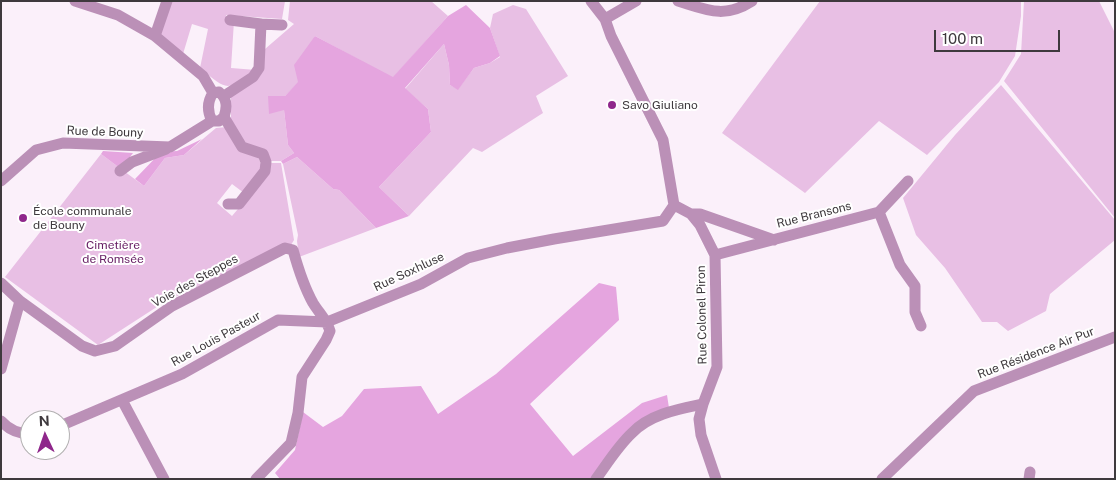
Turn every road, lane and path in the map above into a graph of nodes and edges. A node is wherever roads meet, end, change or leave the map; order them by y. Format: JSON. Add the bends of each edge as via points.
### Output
{"nodes":[{"id":1,"x":75,"y":1,"type":"edge"},
{"id":2,"x":166,"y":1,"type":"edge"},
{"id":3,"x":591,"y":1,"type":"edge"},
{"id":4,"x":636,"y":1,"type":"edge"},
{"id":5,"x":678,"y":1,"type":"edge"},
{"id":6,"x":752,"y":1,"type":"edge"},
{"id":7,"x":605,"y":19,"type":"junction"},
{"id":8,"x":230,"y":20,"type":"dead end"},
{"id":9,"x":261,"y":24,"type":"junction"},
{"id":10,"x":282,"y":25,"type":"dead end"},
{"id":11,"x":155,"y":36,"type":"junction"},
{"id":12,"x":218,"y":94,"type":"junction"},
{"id":13,"x":224,"y":117,"type":"junction"},
{"id":14,"x":212,"y":121,"type":"junction"},
{"id":15,"x":170,"y":148,"type":"junction"},
{"id":16,"x":120,"y":171,"type":"dead end"},
{"id":17,"x":1,"y":181,"type":"edge"},
{"id":18,"x":908,"y":181,"type":"dead end"},
{"id":19,"x":228,"y":204,"type":"dead end"},
{"id":20,"x":674,"y":205,"type":"junction"},
{"id":21,"x":879,"y":212,"type":"junction"},
{"id":22,"x":690,"y":214,"type":"junction"},
{"id":23,"x":774,"y":240,"type":"junction"},
{"id":24,"x":715,"y":255,"type":"junction"},
{"id":25,"x":1,"y":283,"type":"edge"},
{"id":26,"x":20,"y":301,"type":"junction"},
{"id":27,"x":327,"y":322,"type":"junction"},
{"id":28,"x":921,"y":326,"type":"dead end"},
{"id":29,"x":1115,"y":337,"type":"edge"},
{"id":30,"x":1,"y":369,"type":"edge"},
{"id":31,"x":122,"y":400,"type":"junction"},
{"id":32,"x":703,"y":404,"type":"junction"},
{"id":33,"x":1,"y":420,"type":"edge"},
{"id":34,"x":70,"y":422,"type":"edge"},
{"id":35,"x":20,"y":433,"type":"edge"},
{"id":36,"x":164,"y":479,"type":"edge"},
{"id":37,"x":256,"y":479,"type":"edge"},
{"id":38,"x":596,"y":479,"type":"edge"},
{"id":39,"x":716,"y":479,"type":"edge"},
{"id":40,"x":882,"y":479,"type":"edge"}],
"edges":[{"from":1,"to":11,"type":"street","via":[[118,15]]},
{"from":2,"to":11,"type":"street"},
{"from":3,"to":7,"type":"street"},
{"from":4,"to":7,"type":"street"},
{"from":5,"to":6,"type":"street","via":[[715,13],[729,12]]},
{"from":7,"to":20,"type":"street","via":[[663,140]]},
{"from":8,"to":9,"type":"street"},
{"from":9,"to":10,"type":"street"},
{"from":9,"to":12,"type":"street","via":[[260,68],[253,77]]},
{"from":11,"to":12,"type":"street","via":[[203,76]]},
{"from":12,"to":13,"type":"street","via":[[226,104]]},
{"from":12,"to":14,"type":"street","via":[[210,98],[208,109]]},
{"from":13,"to":14,"type":"street"},
{"from":13,"to":19,"type":"street","via":[[242,147],[262,154],[266,162],[264,171],[239,204]]},
{"from":14,"to":15,"type":"street"},
{"from":15,"to":16,"type":"street","via":[[132,162]]},
{"from":15,"to":17,"type":"street","name":"Rue de Bouny","via":[[63,143],[36,150]]},
{"from":18,"to":21,"type":"street"},
{"from":20,"to":22,"type":"street","name":"Rue Colonel Piron"},
{"from":20,"to":27,"type":"street","name":"Rue Soxhluse","via":[[663,221],[536,242],[468,258],[420,284]]},
{"from":21,"to":23,"type":"street","name":"Rue Bransons"},
{"from":21,"to":28,"type":"street","via":[[900,265],[915,286],[915,312]]},
{"from":22,"to":23,"type":"street","via":[[700,214]]},
{"from":22,"to":24,"type":"street","name":"Rue Colonel Piron","via":[[700,225]]},
{"from":23,"to":24,"type":"street","name":"Rue Bransons"},
{"from":24,"to":32,"type":"street","name":"Rue Colonel Piron","via":[[717,367]]},
{"from":25,"to":26,"type":"street"},
{"from":26,"to":27,"type":"street","name":"Voie des Steppes","via":[[82,346],[95,351],[115,346],[172,306],[285,248],[292,250],[313,302]]},
{"from":26,"to":30,"type":"street"},
{"from":27,"to":31,"type":"street","name":"Rue Louis Pasteur","via":[[278,320],[182,374]]},
{"from":27,"to":37,"type":"street","via":[[330,331],[326,340],[302,377],[292,443]]},
{"from":29,"to":40,"type":"street","name":"Rue Résidence Air Pur","via":[[974,392]]},
{"from":31,"to":34,"type":"street","name":"Rue Louis Pasteur"},
{"from":31,"to":36,"type":"street"},
{"from":32,"to":38,"type":"street","via":[[671,411],[632,432]]},
{"from":32,"to":39,"type":"street","name":"Rue Colonel Piron","via":[[701,435]]},
{"from":33,"to":35,"type":"street","via":[[6,427]]}]}
